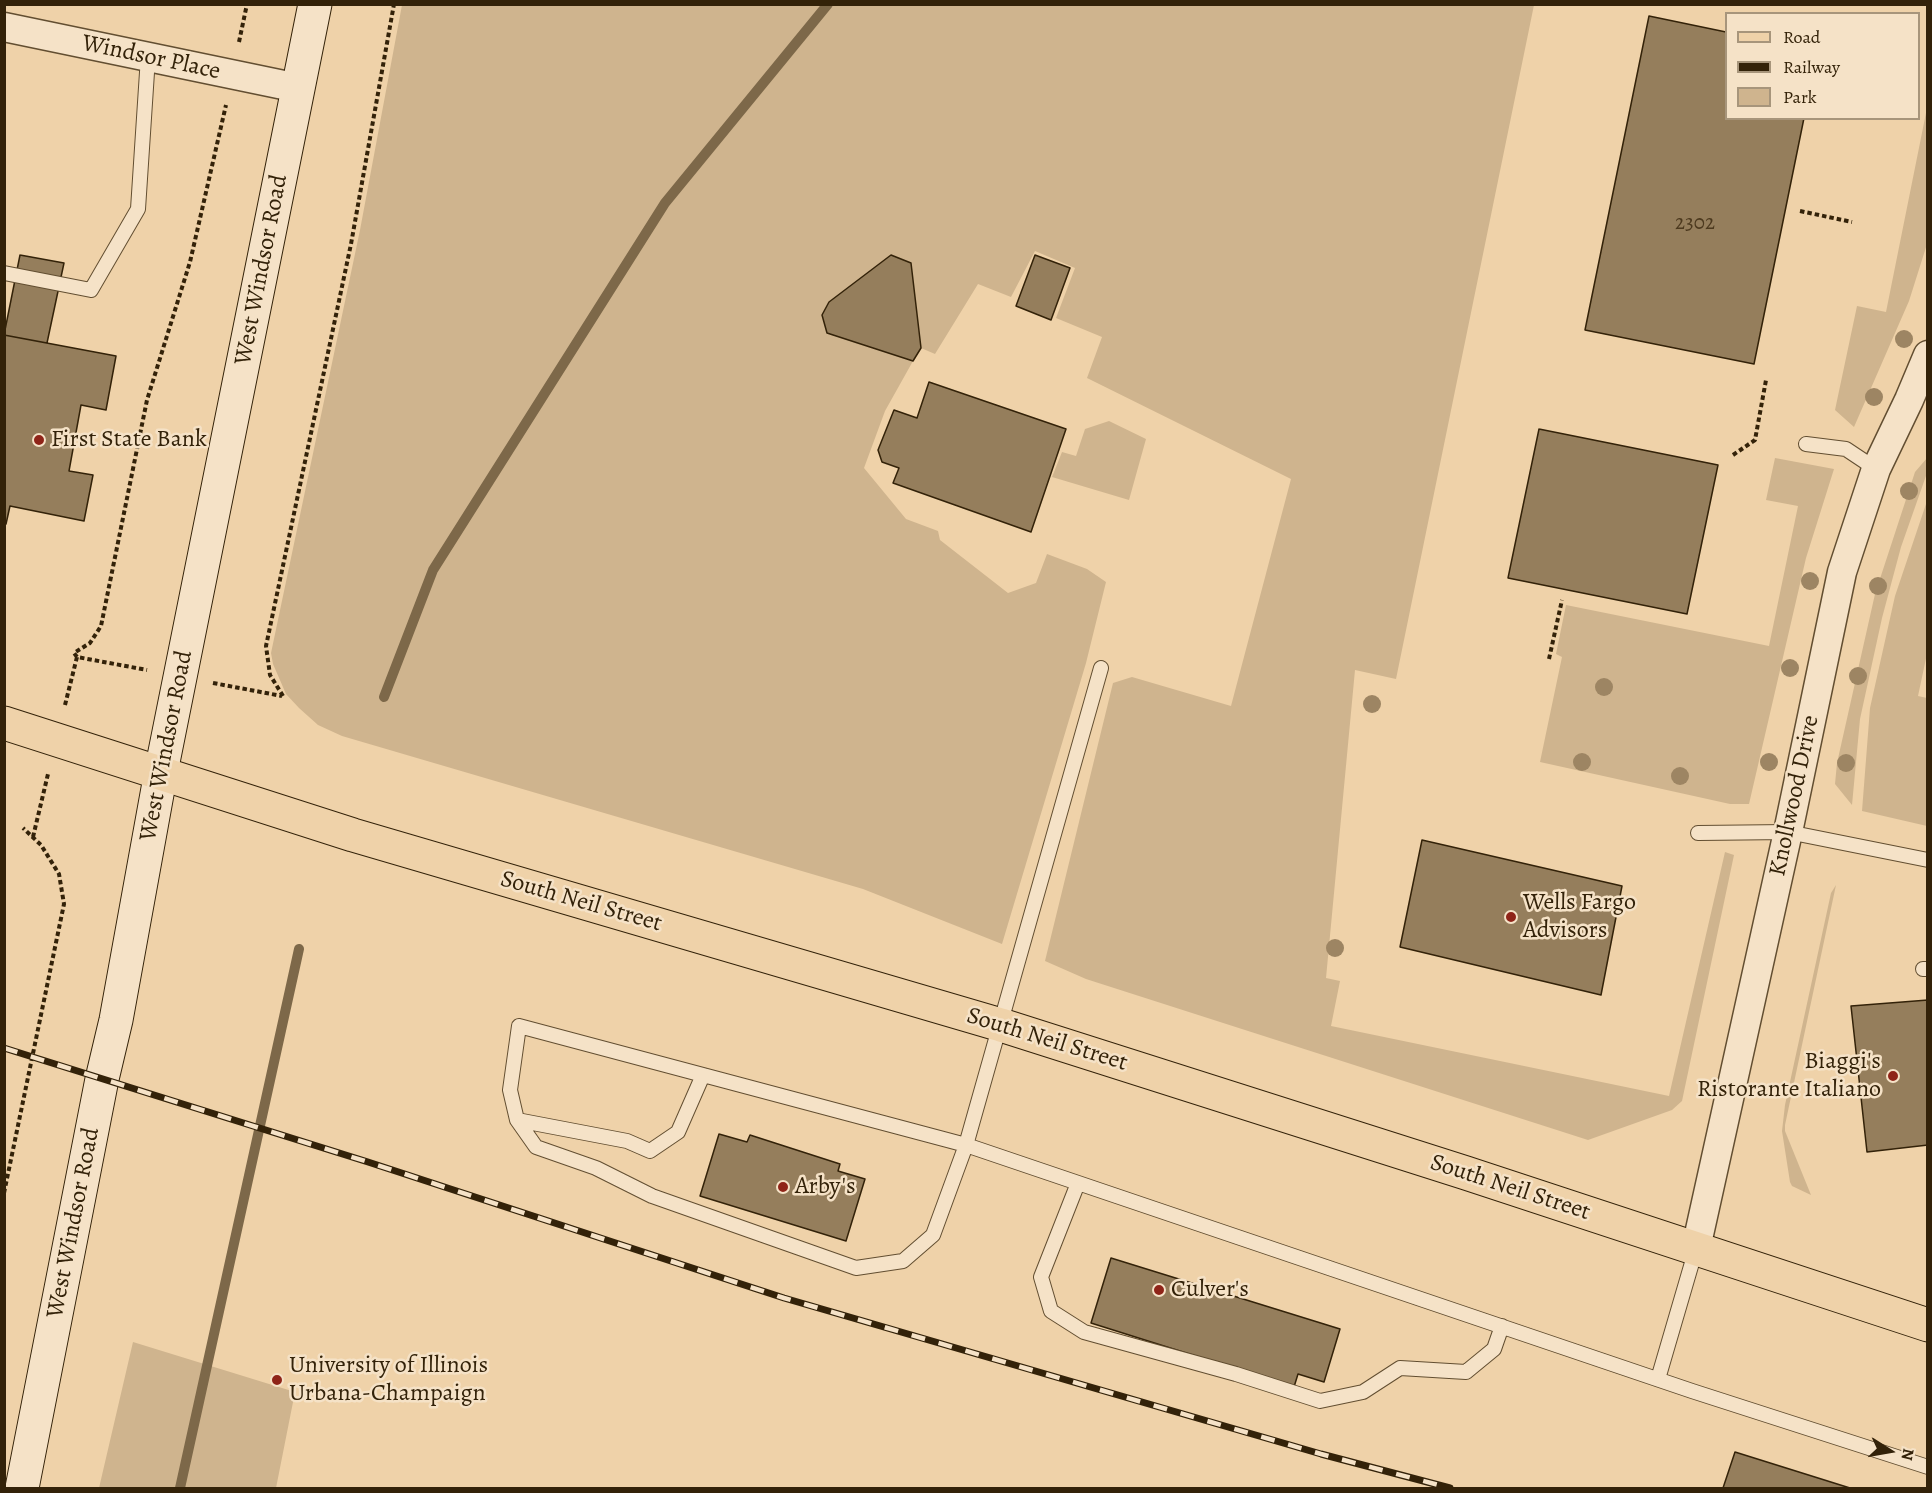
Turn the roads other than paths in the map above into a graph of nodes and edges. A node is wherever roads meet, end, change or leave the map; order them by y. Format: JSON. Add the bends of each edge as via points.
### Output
{"nodes":[{"id":1,"x":315,"y":4,"type":"edge"},
{"id":2,"x":4,"y":27,"type":"edge"},
{"id":3,"x":148,"y":57,"type":"junction"},
{"id":4,"x":298,"y":88,"type":"junction"},
{"id":5,"x":4,"y":273,"type":"edge"},
{"id":6,"x":1928,"y":355,"type":"edge"},
{"id":7,"x":1806,"y":444,"type":"dead end"},
{"id":8,"x":1876,"y":469,"type":"junction"},
{"id":9,"x":1101,"y":668,"type":"dead end"},
{"id":10,"x":4,"y":723,"type":"edge"},
{"id":11,"x":161,"y":772,"type":"junction"},
{"id":12,"x":1788,"y":832,"type":"junction"},
{"id":13,"x":1698,"y":833,"type":"dead end"},
{"id":14,"x":1928,"y":860,"type":"edge"},
{"id":15,"x":1001,"y":1024,"type":"junction"},
{"id":16,"x":703,"y":1075,"type":"junction"},
{"id":17,"x":517,"y":1120,"type":"junction"},
{"id":18,"x":966,"y":1145,"type":"junction"},
{"id":19,"x":1078,"y":1183,"type":"junction"},
{"id":20,"x":1696,"y":1248,"type":"junction"},
{"id":21,"x":1928,"y":1325,"type":"edge"},
{"id":22,"x":1502,"y":1326,"type":"junction"},
{"id":23,"x":1658,"y":1379,"type":"junction"},
{"id":24,"x":1928,"y":1467,"type":"edge"},
{"id":25,"x":22,"y":1488,"type":"edge"}],
"edges":[{"from":1,"to":4,"type":"main road","name":"West Windsor Road"},
{"from":2,"to":3,"type":"street","name":"Windsor Place"},
{"from":3,"to":4,"type":"street","name":"Windsor Place"},
{"from":3,"to":5,"type":"lane","via":[[138,209],[91,290]]},
{"from":4,"to":11,"type":"main road","name":"West Windsor Road"},
{"from":6,"to":8,"type":"street","name":"Knollwood Drive"},
{"from":7,"to":8,"type":"lane","via":[[1846,449]]},
{"from":8,"to":12,"type":"street","name":"Knollwood Drive","via":[[1842,572]]},
{"from":9,"to":15,"type":"lane"},
{"from":10,"to":11,"type":"main road","name":"South Neil Street"},
{"from":11,"to":15,"type":"main road","name":"South Neil Street","via":[[364,838]]},
{"from":11,"to":25,"type":"main road","name":"West Windsor Road","via":[[116,1020]]},
{"from":12,"to":13,"type":"lane"},
{"from":12,"to":14,"type":"lane"},
{"from":12,"to":20,"type":"street","name":"Knollwood Drive"},
{"from":15,"to":18,"type":"lane"},
{"from":15,"to":20,"type":"main road","name":"South Neil Street"},
{"from":16,"to":17,"type":"lane","via":[[678,1132],[650,1151],[627,1141]]},
{"from":16,"to":17,"type":"lane","via":[[519,1026],[510,1090]]},
{"from":16,"to":18,"type":"lane"},
{"from":17,"to":18,"type":"lane","via":[[536,1146],[596,1168],[652,1196],[856,1268],[903,1262],[933,1235]]},
{"from":18,"to":19,"type":"lane"},
{"from":19,"to":22,"type":"lane"},
{"from":19,"to":22,"type":"lane","via":[[1041,1277],[1050,1311],[1084,1332],[1320,1401],[1363,1392],[1400,1368],[1466,1372],[1494,1349]]},
{"from":20,"to":21,"type":"main road","name":"South Neil Street"},
{"from":20,"to":23,"type":"lane"},
{"from":22,"to":23,"type":"lane"},
{"from":23,"to":24,"type":"lane"}]}
